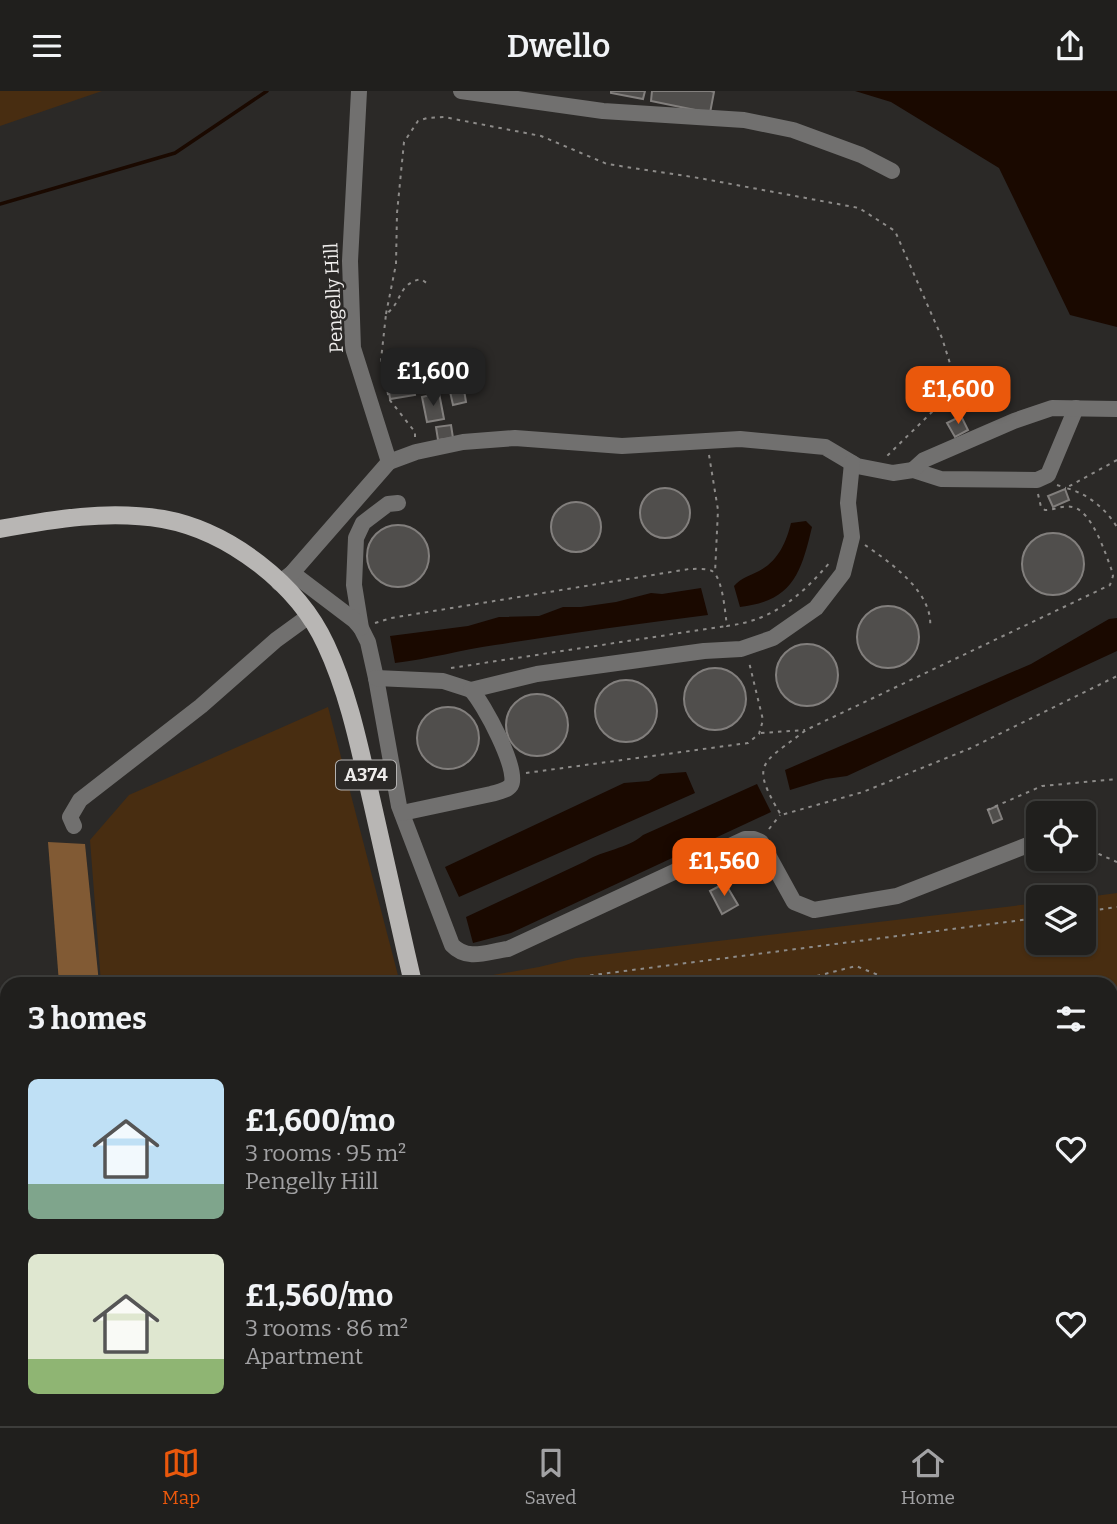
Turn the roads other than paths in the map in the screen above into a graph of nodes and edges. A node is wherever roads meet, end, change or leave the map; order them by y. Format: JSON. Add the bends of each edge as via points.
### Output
{"nodes":[{"id":1,"x":359,"y":91,"type":"edge"},
{"id":2,"x":461,"y":91,"type":"edge"},
{"id":3,"x":892,"y":171,"type":"dead end"},
{"id":4,"x":1076,"y":408,"type":"junction"},
{"id":5,"x":1117,"y":409,"type":"edge"},
{"id":6,"x":389,"y":462,"type":"junction"},
{"id":7,"x":852,"y":463,"type":"junction"},
{"id":8,"x":912,"y":470,"type":"junction"},
{"id":9,"x":398,"y":503,"type":"dead end"},
{"id":10,"x":0,"y":529,"type":"edge"},
{"id":11,"x":285,"y":578,"type":"junction"},
{"id":12,"x":309,"y":616,"type":"junction"},
{"id":13,"x":361,"y":628,"type":"junction"},
{"id":14,"x":376,"y":678,"type":"junction"},
{"id":15,"x":471,"y":690,"type":"junction"},
{"id":16,"x":402,"y":813,"type":"junction"},
{"id":17,"x":74,"y":826,"type":"dead end"},
{"id":18,"x":1026,"y":847,"type":"edge"},
{"id":19,"x":412,"y":977,"type":"edge"}],
"edges":[{"from":1,"to":6,"type":"street","name":"Pengelly Hill","via":[[350,261],[353,348]]},
{"from":2,"to":3,"type":"street","via":[[603,111],[744,120],[793,130]]},
{"from":4,"to":5,"type":"street"},
{"from":4,"to":8,"type":"street","via":[[1052,408],[1014,421],[924,460]]},
{"from":4,"to":8,"type":"street","via":[[1048,475],[1037,480],[941,479]]},
{"from":6,"to":7,"type":"street","via":[[463,442],[515,438],[622,446],[740,439],[825,447]]},
{"from":6,"to":11,"type":"street"},
{"from":7,"to":8,"type":"street","via":[[893,473]]},
{"from":7,"to":15,"type":"street","via":[[848,503],[852,537],[843,573],[816,608],[773,638],[745,648],[537,674]]},
{"from":9,"to":13,"type":"street","via":[[375,512],[356,538],[354,586]]},
{"from":10,"to":11,"type":"main road","number":"A374","via":[[82,516],[166,520],[196,528]]},
{"from":11,"to":12,"type":"main road","number":"A374"},
{"from":11,"to":13,"type":"street","via":[[354,619]]},
{"from":12,"to":17,"type":"street","via":[[80,800],[70,817]]},
{"from":12,"to":19,"type":"main road","number":"A374","via":[[344,692]]},
{"from":13,"to":14,"type":"street"},
{"from":14,"to":15,"type":"street","via":[[443,681]]},
{"from":14,"to":16,"type":"street"},
{"from":15,"to":16,"type":"street","via":[[510,760],[512,783],[505,789]]},
{"from":16,"to":18,"type":"street","via":[[452,945],[457,951],[480,955],[508,949],[745,839],[757,840],[766,848],[794,902],[814,910],[897,896]]}]}
